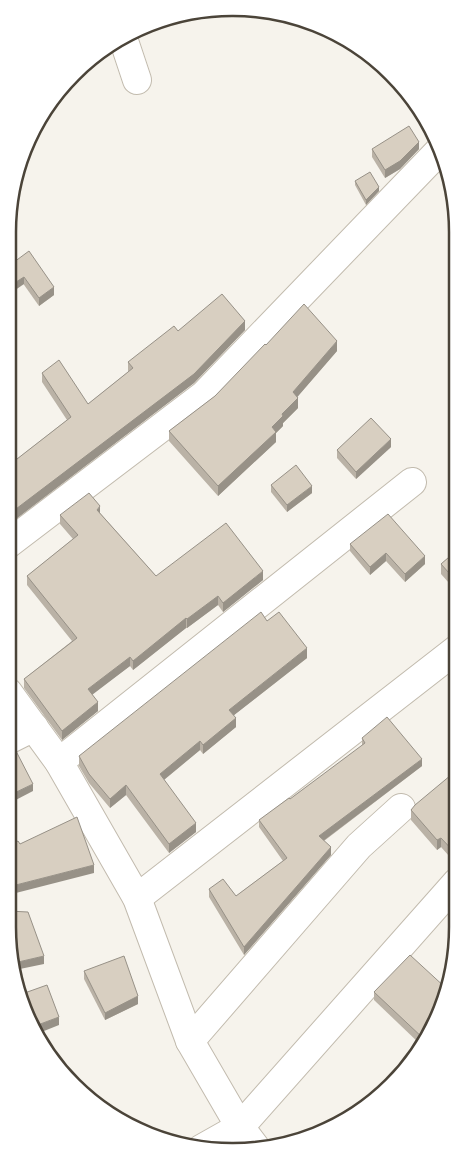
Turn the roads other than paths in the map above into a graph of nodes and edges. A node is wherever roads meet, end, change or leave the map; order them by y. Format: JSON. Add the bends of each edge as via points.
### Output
{"nodes":[{"id":1,"x":125,"y":44,"type":"edge"},
{"id":2,"x":137,"y":80,"type":"dead end"},
{"id":3,"x":434,"y":156,"type":"edge"},
{"id":4,"x":412,"y":482,"type":"dead end"},
{"id":5,"x":16,"y":538,"type":"edge"},
{"id":6,"x":449,"y":655,"type":"edge"},
{"id":7,"x":16,"y":703,"type":"edge"},
{"id":8,"x":34,"y":727,"type":"junction"},
{"id":9,"x":16,"y":736,"type":"edge"},
{"id":10,"x":59,"y":762,"type":"junction"},
{"id":11,"x":401,"y":808,"type":"dead end"},
{"id":12,"x":449,"y":892,"type":"edge"},
{"id":13,"x":137,"y":898,"type":"junction"},
{"id":14,"x":190,"y":1041,"type":"junction"},
{"id":15,"x":248,"y":1138,"type":"edge"},
{"id":16,"x":228,"y":1143,"type":"edge"}],
"edges":[{"from":1,"to":2,"type":"street"},
{"from":3,"to":5,"type":"street","via":[[204,395]]},
{"from":4,"to":10,"type":"street"},
{"from":6,"to":13,"type":"street"},
{"from":7,"to":8,"type":"street"},
{"from":8,"to":9,"type":"street"},
{"from":8,"to":10,"type":"street"},
{"from":10,"to":13,"type":"street"},
{"from":11,"to":14,"type":"street","via":[[359,846]]},
{"from":12,"to":15,"type":"street"},
{"from":13,"to":14,"type":"street"},
{"from":14,"to":15,"type":"street"},
{"from":15,"to":16,"type":"street"}]}
